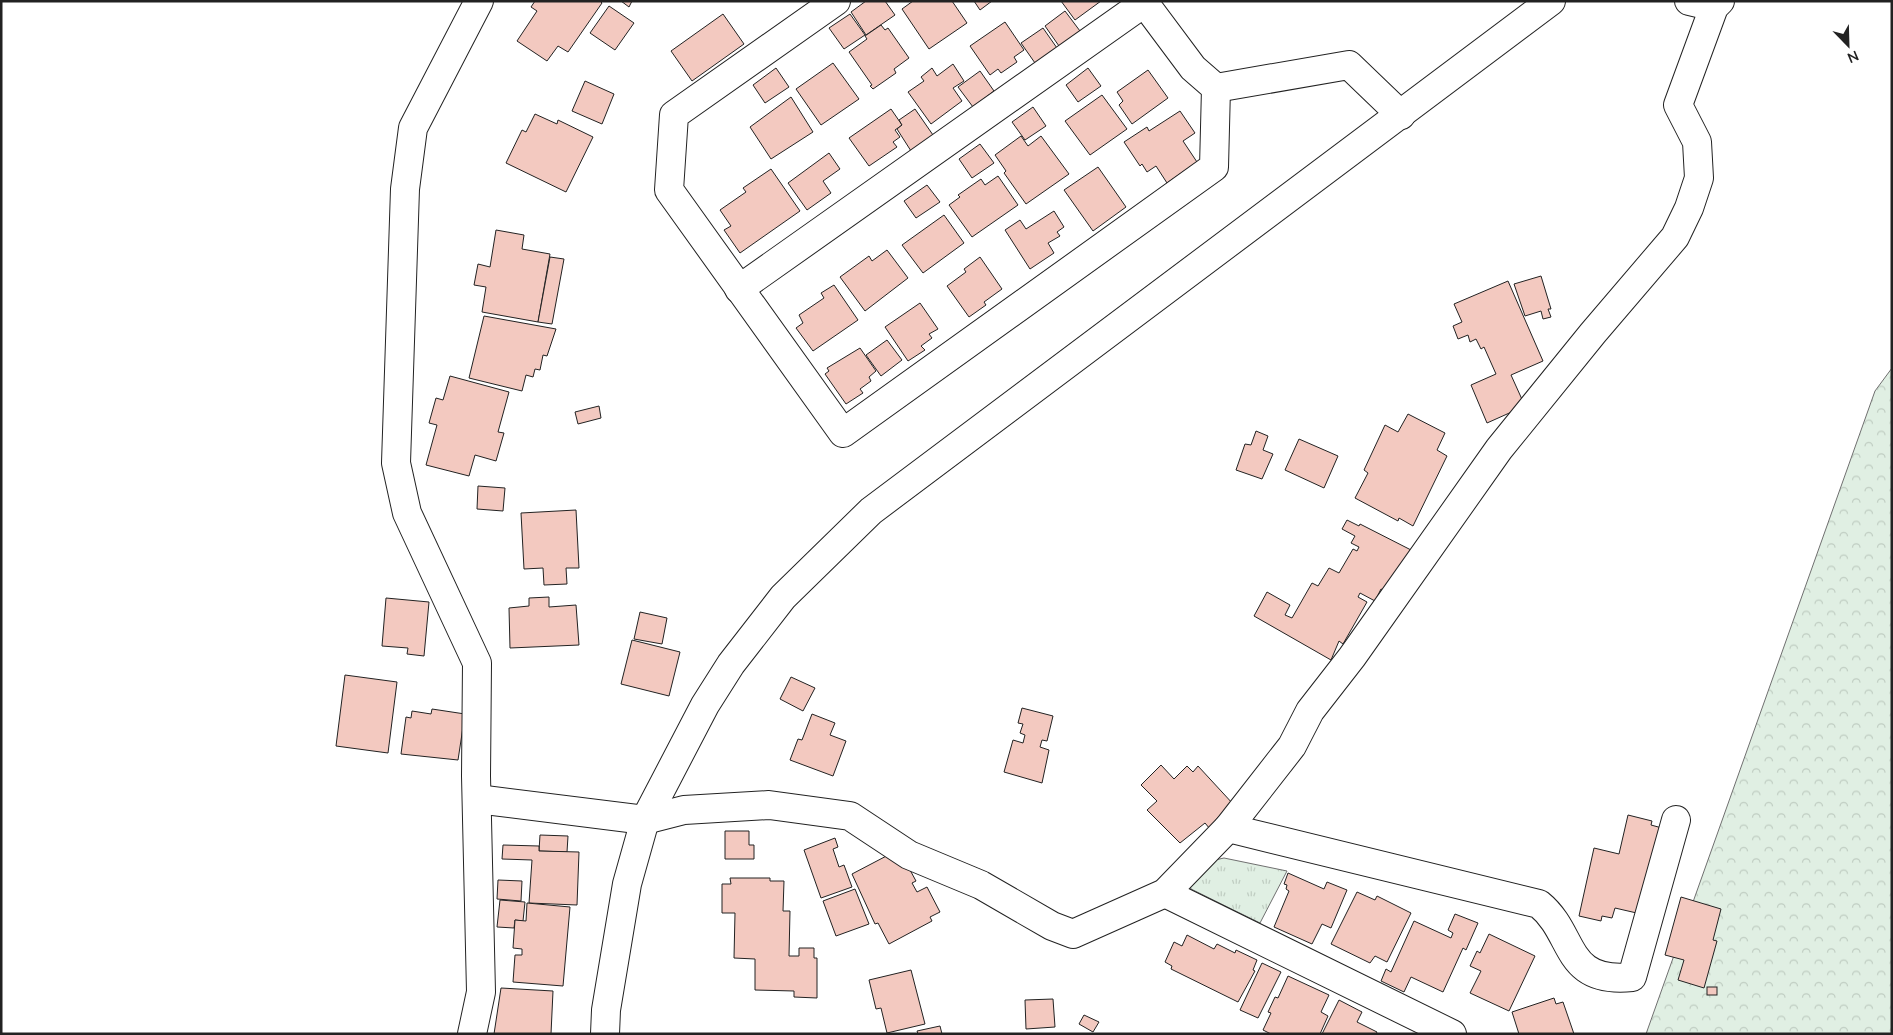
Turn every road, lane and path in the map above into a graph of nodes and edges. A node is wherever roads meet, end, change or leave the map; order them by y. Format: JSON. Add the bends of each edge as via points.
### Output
{"nodes":[{"id":1,"x":479,"y":1,"type":"edge"},
{"id":2,"x":836,"y":1,"type":"edge"},
{"id":3,"x":1551,"y":1,"type":"edge"},
{"id":4,"x":1144,"y":2,"type":"edge"},
{"id":5,"x":1708,"y":3,"type":"edge"},
{"id":6,"x":1216,"y":88,"type":"junction"},
{"id":7,"x":1401,"y":115,"type":"junction"},
{"id":8,"x":739,"y":288,"type":"junction"},
{"id":9,"x":477,"y":799,"type":"junction"},
{"id":10,"x":645,"y":820,"type":"junction"},
{"id":11,"x":1676,"y":820,"type":"dead end"},
{"id":12,"x":1228,"y":828,"type":"junction"},
{"id":13,"x":1165,"y":893,"type":"junction"},
{"id":14,"x":472,"y":1034,"type":"edge"},
{"id":15,"x":605,"y":1034,"type":"edge"},
{"id":16,"x":1452,"y":1034,"type":"edge"}],
"edges":[{"from":1,"to":9,"type":"street","via":[[413,128],[405,189],[396,463],[407,513],[477,664]]},
{"from":2,"to":8,"type":"street","via":[[674,115],[669,190]]},
{"from":3,"to":7,"type":"street"},
{"from":4,"to":6,"type":"street","via":[[1192,68]]},
{"from":4,"to":8,"type":"street"},
{"from":5,"to":12,"type":"street","via":[[1678,105],[1697,142],[1699,178],[1675,237],[1499,449],[1310,711],[1292,746]]},
{"from":6,"to":7,"type":"street","via":[[1349,65]]},
{"from":6,"to":8,"type":"street","via":[[1214,167],[843,433]]},
{"from":7,"to":10,"type":"street","via":[[871,511],[783,597],[731,664],[705,705]]},
{"from":9,"to":10,"type":"street"},
{"from":9,"to":14,"type":"street","via":[[481,992]]},
{"from":10,"to":13,"type":"street","via":[[684,810],[769,805],[850,816],[909,854],[981,885],[1052,926],[1073,934]]},
{"from":10,"to":15,"type":"street","via":[[627,884]]},
{"from":11,"to":12,"type":"street","via":[[1632,977],[1622,978],[1607,978],[1583,965],[1563,940],[1552,914],[1539,904]]},
{"from":12,"to":13,"type":"street"},
{"from":13,"to":16,"type":"street"}]}
